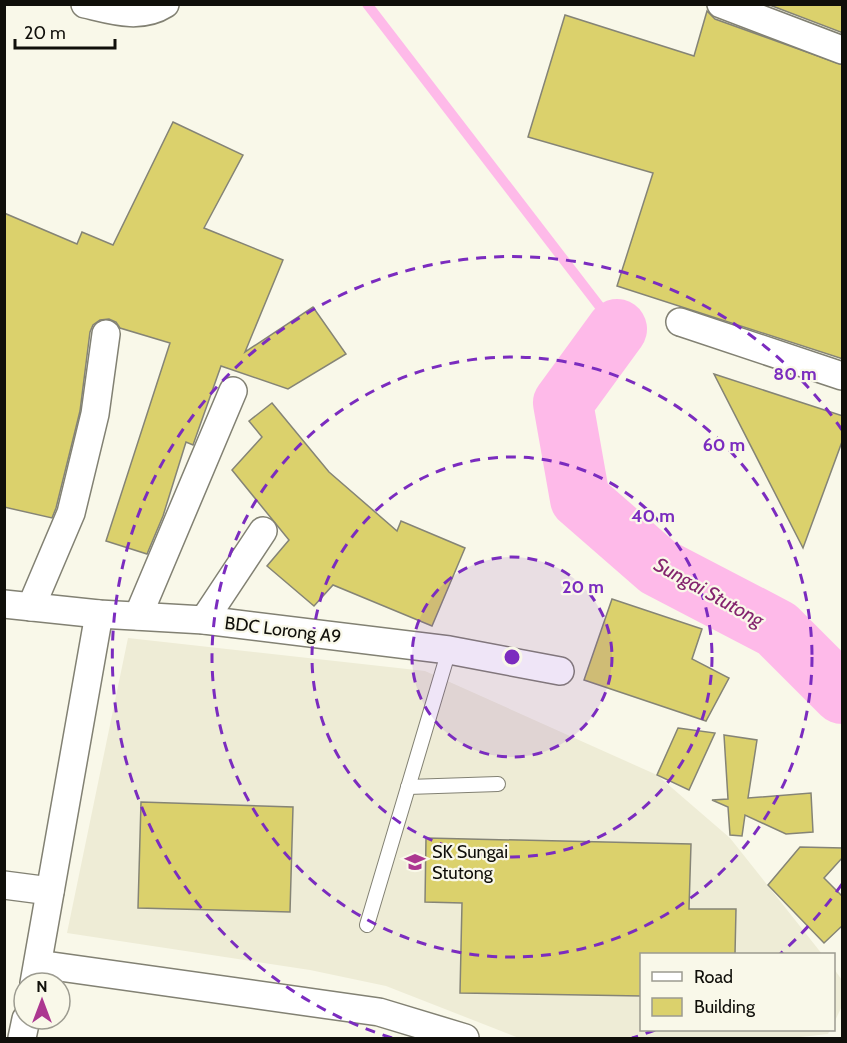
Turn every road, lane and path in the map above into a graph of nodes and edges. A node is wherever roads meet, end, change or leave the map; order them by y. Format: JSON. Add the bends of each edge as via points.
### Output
{"nodes":[{"id":1,"x":85,"y":4,"type":"edge"},
{"id":2,"x":165,"y":4,"type":"edge"},
{"id":3,"x":721,"y":4,"type":"edge"},
{"id":4,"x":843,"y":50,"type":"edge"},
{"id":5,"x":680,"y":322,"type":"dead end"},
{"id":6,"x":106,"y":334,"type":"dead end"},
{"id":7,"x":843,"y":376,"type":"edge"},
{"id":8,"x":233,"y":390,"type":"dead end"},
{"id":9,"x":263,"y":531,"type":"dead end"},
{"id":10,"x":4,"y":604,"type":"edge"},
{"id":11,"x":32,"y":607,"type":"junction"},
{"id":12,"x":99,"y":614,"type":"junction"},
{"id":13,"x":138,"y":616,"type":"junction"},
{"id":14,"x":204,"y":620,"type":"junction"},
{"id":15,"x":449,"y":650,"type":"junction"},
{"id":16,"x":560,"y":671,"type":"dead end"},
{"id":17,"x":498,"y":784,"type":"dead end"},
{"id":18,"x":408,"y":787,"type":"junction"},
{"id":19,"x":4,"y":885,"type":"edge"},
{"id":20,"x":50,"y":891,"type":"junction"},
{"id":21,"x":367,"y":926,"type":"dead end"},
{"id":22,"x":36,"y":971,"type":"edge"},
{"id":23,"x":72,"y":977,"type":"edge"},
{"id":24,"x":461,"y":1037,"type":"edge"}],
"edges":[{"from":1,"to":2,"type":"street","via":[[143,13]]},
{"from":3,"to":4,"type":"street"},
{"from":5,"to":7,"type":"street"},
{"from":6,"to":11,"type":"street","via":[[95,414],[71,513]]},
{"from":8,"to":13,"type":"street"},
{"from":9,"to":14,"type":"street"},
{"from":10,"to":11,"type":"street","name":"BDC Lorong A9"},
{"from":11,"to":12,"type":"street","name":"BDC Lorong A9"},
{"from":12,"to":13,"type":"street","name":"BDC Lorong A9"},
{"from":12,"to":20,"type":"street"},
{"from":13,"to":14,"type":"street","name":"BDC Lorong A9"},
{"from":14,"to":15,"type":"street","name":"BDC Lorong A9"},
{"from":15,"to":16,"type":"street","name":"BDC Lorong A9"},
{"from":15,"to":18,"type":"lane"},
{"from":17,"to":18,"type":"lane"},
{"from":18,"to":21,"type":"lane"},
{"from":19,"to":20,"type":"street"},
{"from":20,"to":22,"type":"street"},
{"from":23,"to":24,"type":"street","via":[[378,1012]]}]}
